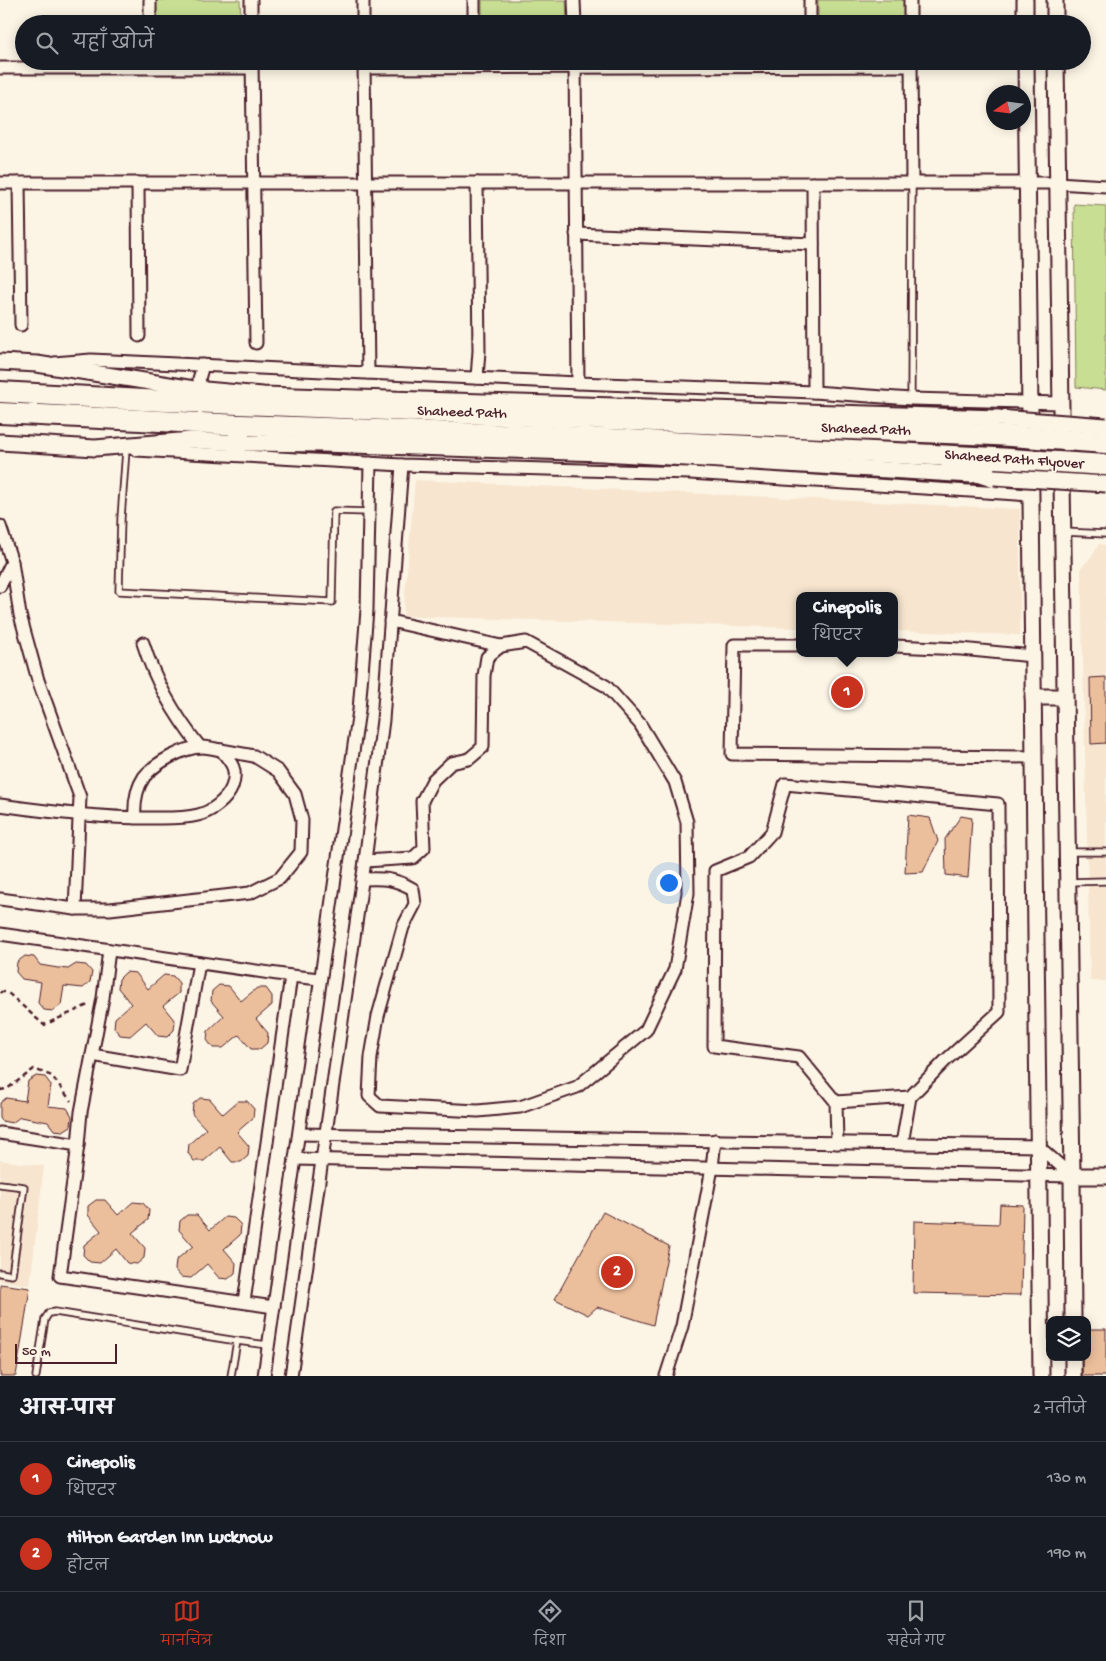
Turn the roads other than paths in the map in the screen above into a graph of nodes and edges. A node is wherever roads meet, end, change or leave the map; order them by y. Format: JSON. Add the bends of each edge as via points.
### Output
{"nodes":[{"id":1,"x":150,"y":0,"type":"edge"},
{"id":2,"x":251,"y":0,"type":"edge"},
{"id":3,"x":363,"y":0,"type":"edge"},
{"id":4,"x":474,"y":0,"type":"edge"},
{"id":5,"x":574,"y":0,"type":"edge"},
{"id":6,"x":810,"y":0,"type":"edge"},
{"id":7,"x":910,"y":0,"type":"edge"},
{"id":8,"x":1025,"y":0,"type":"edge"},
{"id":9,"x":1055,"y":0,"type":"edge"},
{"id":10,"x":150,"y":15,"type":"edge"},
{"id":11,"x":251,"y":15,"type":"edge"},
{"id":12,"x":363,"y":15,"type":"edge"},
{"id":13,"x":474,"y":15,"type":"edge"},
{"id":14,"x":575,"y":15,"type":"edge"},
{"id":15,"x":810,"y":15,"type":"edge"},
{"id":16,"x":910,"y":15,"type":"edge"},
{"id":17,"x":1025,"y":15,"type":"edge"},
{"id":18,"x":1055,"y":15,"type":"edge"},
{"id":19,"x":0,"y":68,"type":"edge"},
{"id":20,"x":15,"y":68,"type":"edge"},
{"id":21,"x":252,"y":70,"type":"edge"},
{"id":22,"x":364,"y":70,"type":"edge"},
{"id":23,"x":575,"y":70,"type":"edge"},
{"id":24,"x":911,"y":70,"type":"edge"},
{"id":25,"x":1026,"y":70,"type":"edge"},
{"id":26,"x":1056,"y":70,"type":"edge"},
{"id":27,"x":19,"y":182,"type":"junction"},
{"id":28,"x":0,"y":183,"type":"edge"},
{"id":29,"x":138,"y":183,"type":"junction"},
{"id":30,"x":254,"y":183,"type":"junction"},
{"id":31,"x":366,"y":183,"type":"junction"},
{"id":32,"x":476,"y":183,"type":"junction"},
{"id":33,"x":576,"y":183,"type":"junction"},
{"id":34,"x":813,"y":183,"type":"junction"},
{"id":35,"x":912,"y":183,"type":"junction"},
{"id":36,"x":1027,"y":183,"type":"junction"},
{"id":37,"x":1057,"y":183,"type":"junction"},
{"id":38,"x":1106,"y":186,"type":"edge"},
{"id":39,"x":576,"y":234,"type":"junction"},
{"id":40,"x":813,"y":244,"type":"junction"},
{"id":41,"x":21,"y":325,"type":"dead end"},
{"id":42,"x":139,"y":336,"type":"dead end"},
{"id":43,"x":256,"y":343,"type":"dead end"},
{"id":44,"x":0,"y":362,"type":"edge"},
{"id":45,"x":37,"y":364,"type":"junction"},
{"id":46,"x":203,"y":365,"type":"junction"},
{"id":47,"x":368,"y":373,"type":"junction"},
{"id":48,"x":477,"y":378,"type":"junction"},
{"id":49,"x":578,"y":383,"type":"junction"},
{"id":50,"x":202,"y":390,"type":"junction"},
{"id":51,"x":0,"y":392,"type":"edge"},
{"id":52,"x":814,"y":392,"type":"junction"},
{"id":53,"x":911,"y":399,"type":"junction"},
{"id":54,"x":326,"y":402,"type":"junction"},
{"id":55,"x":1030,"y":402,"type":"junction"},
{"id":56,"x":1060,"y":403,"type":"junction"},
{"id":57,"x":0,"y":413,"type":"edge"},
{"id":58,"x":1106,"y":426,"type":"edge"},
{"id":59,"x":997,"y":427,"type":"junction"},
{"id":60,"x":924,"y":432,"type":"joint"},
{"id":61,"x":239,"y":434,"type":"junction"},
{"id":62,"x":0,"y":442,"type":"edge"},
{"id":63,"x":1106,"y":443,"type":"edge"},
{"id":64,"x":95,"y":448,"type":"junction"},
{"id":65,"x":126,"y":450,"type":"junction"},
{"id":66,"x":923,"y":454,"type":"joint"},
{"id":67,"x":370,"y":463,"type":"junction"},
{"id":68,"x":402,"y":465,"type":"junction"},
{"id":69,"x":1106,"y":466,"type":"edge"},
{"id":70,"x":994,"y":467,"type":"junction"},
{"id":71,"x":1106,"y":484,"type":"edge"},
{"id":72,"x":1031,"y":494,"type":"junction"},
{"id":73,"x":369,"y":512,"type":"junction"},
{"id":74,"x":0,"y":526,"type":"edge"},
{"id":75,"x":1062,"y":532,"type":"junction"},
{"id":76,"x":1106,"y":534,"type":"edge"},
{"id":77,"x":12,"y":562,"type":"junction"},
{"id":78,"x":0,"y":586,"type":"edge"},
{"id":79,"x":390,"y":621,"type":"junction"},
{"id":80,"x":143,"y":643,"type":"dead end"},
{"id":81,"x":796,"y":645,"type":"edge"},
{"id":82,"x":501,"y":646,"type":"junction"},
{"id":83,"x":898,"y":646,"type":"edge"},
{"id":84,"x":1032,"y":656,"type":"junction"},
{"id":85,"x":1033,"y":697,"type":"junction"},
{"id":86,"x":1064,"y":697,"type":"junction"},
{"id":87,"x":200,"y":747,"type":"junction"},
{"id":88,"x":221,"y":750,"type":"junction"},
{"id":89,"x":1033,"y":757,"type":"junction"},
{"id":90,"x":0,"y":805,"type":"edge"},
{"id":91,"x":79,"y":816,"type":"junction"},
{"id":92,"x":135,"y":818,"type":"junction"},
{"id":93,"x":1067,"y":852,"type":"junction"},
{"id":94,"x":1106,"y":852,"type":"edge"},
{"id":95,"x":365,"y":861,"type":"junction"},
{"id":96,"x":362,"y":879,"type":"junction"},
{"id":97,"x":1106,"y":881,"type":"edge"},
{"id":98,"x":1068,"y":882,"type":"junction"},
{"id":99,"x":0,"y":899,"type":"edge"},
{"id":100,"x":75,"y":909,"type":"junction"},
{"id":101,"x":0,"y":934,"type":"edge"},
{"id":102,"x":109,"y":950,"type":"junction"},
{"id":103,"x":199,"y":963,"type":"junction"},
{"id":104,"x":291,"y":976,"type":"junction"},
{"id":105,"x":320,"y":980,"type":"junction"},
{"id":106,"x":92,"y":1055,"type":"junction"},
{"id":107,"x":910,"y":1097,"type":"junction"},
{"id":108,"x":836,"y":1102,"type":"junction"},
{"id":109,"x":0,"y":1133,"type":"edge"},
{"id":110,"x":299,"y":1134,"type":"junction"},
{"id":111,"x":326,"y":1134,"type":"junction"},
{"id":112,"x":715,"y":1140,"type":"junction"},
{"id":113,"x":838,"y":1144,"type":"junction"},
{"id":114,"x":902,"y":1144,"type":"junction"},
{"id":115,"x":78,"y":1145,"type":"junction"},
{"id":116,"x":1038,"y":1146,"type":"junction"},
{"id":117,"x":295,"y":1159,"type":"junction"},
{"id":118,"x":322,"y":1160,"type":"junction"},
{"id":119,"x":712,"y":1168,"type":"junction"},
{"id":120,"x":1038,"y":1175,"type":"junction"},
{"id":121,"x":1072,"y":1176,"type":"junction"},
{"id":122,"x":1106,"y":1176,"type":"edge"},
{"id":123,"x":0,"y":1184,"type":"edge"},
{"id":124,"x":0,"y":1273,"type":"edge"},
{"id":125,"x":244,"y":1302,"type":"junction"},
{"id":126,"x":274,"y":1307,"type":"junction"},
{"id":127,"x":1073,"y":1316,"type":"edge"},
{"id":128,"x":237,"y":1341,"type":"junction"},
{"id":129,"x":268,"y":1346,"type":"junction"},
{"id":130,"x":1073,"y":1361,"type":"edge"},
{"id":131,"x":36,"y":1376,"type":"edge"},
{"id":132,"x":231,"y":1376,"type":"edge"},
{"id":133,"x":264,"y":1376,"type":"edge"},
{"id":134,"x":291,"y":1376,"type":"edge"},
{"id":135,"x":666,"y":1376,"type":"edge"},
{"id":136,"x":1040,"y":1376,"type":"edge"},
{"id":137,"x":1073,"y":1376,"type":"edge"}],
"edges":[{"from":1,"to":10,"type":"street"},
{"from":2,"to":11,"type":"street"},
{"from":3,"to":12,"type":"street"},
{"from":4,"to":13,"type":"street"},
{"from":5,"to":14,"type":"street"},
{"from":6,"to":15,"type":"street"},
{"from":7,"to":16,"type":"street"},
{"from":8,"to":17,"type":"street"},
{"from":9,"to":18,"type":"street"},
{"from":19,"to":20,"type":"street"},
{"from":21,"to":30,"type":"street"},
{"from":22,"to":31,"type":"street"},
{"from":23,"to":33,"type":"street"},
{"from":24,"to":35,"type":"street"},
{"from":25,"to":36,"type":"street"},
{"from":26,"to":37,"type":"street"},
{"from":27,"to":28,"type":"street"},
{"from":27,"to":29,"type":"street"},
{"from":27,"to":41,"type":"street"},
{"from":29,"to":30,"type":"street"},
{"from":29,"to":42,"type":"street"},
{"from":30,"to":31,"type":"street"},
{"from":30,"to":43,"type":"street"},
{"from":31,"to":32,"type":"street"},
{"from":31,"to":47,"type":"street"},
{"from":32,"to":33,"type":"street"},
{"from":32,"to":48,"type":"street"},
{"from":33,"to":34,"type":"street"},
{"from":33,"to":39,"type":"street"},
{"from":34,"to":35,"type":"street"},
{"from":34,"to":40,"type":"street"},
{"from":35,"to":36,"type":"street"},
{"from":35,"to":53,"type":"lane"},
{"from":36,"to":37,"type":"street"},
{"from":36,"to":55,"type":"street"},
{"from":37,"to":38,"type":"street"},
{"from":37,"to":56,"type":"street"},
{"from":39,"to":40,"type":"street"},
{"from":39,"to":49,"type":"street"},
{"from":40,"to":52,"type":"street"},
{"from":44,"to":45,"type":"street"},
{"from":45,"to":46,"type":"street","via":[[91,360]]},
{"from":45,"to":50,"type":"street"},
{"from":46,"to":47,"type":"street"},
{"from":46,"to":50,"type":"street","via":[[199,379]]},
{"from":47,"to":48,"type":"street"},
{"from":48,"to":49,"type":"street"},
{"from":49,"to":52,"type":"street"},
{"from":50,"to":54,"type":"street"},
{"from":51,"to":54,"type":"highway","name":"Shaheed Path"},
{"from":52,"to":53,"type":"street"},
{"from":53,"to":55,"type":"street"},
{"from":54,"to":59,"type":"street"},
{"from":54,"to":60,"type":"highway","name":"Shaheed Path"},
{"from":55,"to":56,"type":"street"},
{"from":55,"to":72,"type":"street"},
{"from":56,"to":75,"type":"street"},
{"from":57,"to":61,"type":"highway","name":"Shaheed Path"},
{"from":58,"to":59,"type":"street","bridge":true},
{"from":59,"to":60,"type":"highway","name":"Shaheed Path Flyover"},
{"from":59,"to":63,"type":"highway","name":"Shaheed Path Flyover","bridge":true},
{"from":61,"to":64,"type":"street"},
{"from":61,"to":66,"type":"highway","name":"Shaheed Path","via":[[557,437]]},
{"from":61,"to":70,"type":"street","via":[[321,444]]},
{"from":62,"to":64,"type":"street"},
{"from":64,"to":65,"type":"street"},
{"from":65,"to":67,"type":"street"},
{"from":65,"to":73,"type":"lane","via":[[119,591],[332,602],[334,511]]},
{"from":66,"to":70,"type":"highway","name":"Shaheed Path Flyover"},
{"from":67,"to":68,"type":"street"},
{"from":67,"to":73,"type":"street"},
{"from":68,"to":72,"type":"street","via":[[690,473]]},
{"from":68,"to":79,"type":"street"},
{"from":69,"to":70,"type":"highway","name":"Shaheed Path Flyover","bridge":true},
{"from":70,"to":71,"type":"street","bridge":true},
{"from":72,"to":84,"type":"street"},
{"from":73,"to":105,"type":"street","via":[[367,610],[359,710]]},
{"from":74,"to":77,"type":"street"},
{"from":75,"to":76,"type":"lane"},
{"from":75,"to":86,"type":"street"},
{"from":77,"to":78,"type":"street"},
{"from":77,"to":91,"type":"street","via":[[20,615],[38,680],[80,796]]},
{"from":79,"to":82,"type":"street"},
{"from":79,"to":95,"type":"street"},
{"from":80,"to":87,"type":"street","via":[[150,666],[169,701]]},
{"from":81,"to":89,"type":"street","via":[[734,644],[732,754]]},
{"from":82,"to":95,"type":"street","via":[[487,657],[483,748],[469,759],[451,763],[433,780],[422,801],[424,848],[413,858]]},
{"from":82,"to":96,"type":"street","via":[[526,642],[606,686],[640,724],[675,782],[687,822],[688,892],[675,969],[646,1030],[577,1087],[520,1106],[478,1111],[380,1106],[369,1096],[378,1016],[403,927],[415,904],[413,889],[401,882],[386,878]]},
{"from":83,"to":84,"type":"street"},
{"from":84,"to":85,"type":"street"},
{"from":85,"to":86,"type":"street"},
{"from":85,"to":89,"type":"street"},
{"from":86,"to":93,"type":"street"},
{"from":87,"to":88,"type":"street"},
{"from":87,"to":92,"type":"street","via":[[176,753],[145,776],[134,805]]},
{"from":88,"to":92,"type":"street","via":[[232,763],[235,777],[229,795],[199,815]]},
{"from":88,"to":100,"type":"street","via":[[254,756],[278,771],[295,794],[302,820],[301,852],[280,878],[250,892],[220,897],[110,909]]},
{"from":89,"to":116,"type":"street"},
{"from":90,"to":91,"type":"street"},
{"from":91,"to":92,"type":"street"},
{"from":91,"to":100,"type":"street"},
{"from":93,"to":94,"type":"lane"},
{"from":93,"to":98,"type":"street"},
{"from":95,"to":96,"type":"street"},
{"from":96,"to":111,"type":"street"},
{"from":97,"to":98,"type":"lane"},
{"from":98,"to":121,"type":"street"},
{"from":99,"to":100,"type":"street"},
{"from":101,"to":102,"type":"street"},
{"from":102,"to":103,"type":"street"},
{"from":102,"to":106,"type":"street"},
{"from":103,"to":104,"type":"street"},
{"from":103,"to":106,"type":"street","via":[[180,1070]]},
{"from":104,"to":105,"type":"street"},
{"from":104,"to":125,"type":"street"},
{"from":105,"to":110,"type":"street"},
{"from":106,"to":115,"type":"street","via":[[80,1112]]},
{"from":107,"to":108,"type":"street"},
{"from":107,"to":108,"type":"street","via":[[1000,1012],[998,804],[785,784],[772,832],[749,857],[715,871],[714,1046],[799,1057]]},
{"from":107,"to":114,"type":"street"},
{"from":108,"to":113,"type":"street"},
{"from":109,"to":115,"type":"street"},
{"from":110,"to":111,"type":"street"},
{"from":110,"to":117,"type":"street"},
{"from":111,"to":112,"type":"street"},
{"from":111,"to":118,"type":"street"},
{"from":112,"to":113,"type":"street"},
{"from":112,"to":119,"type":"street"},
{"from":113,"to":114,"type":"street"},
{"from":114,"to":116,"type":"street"},
{"from":115,"to":125,"type":"street","via":[[60,1276]]},
{"from":116,"to":120,"type":"street"},
{"from":116,"to":121,"type":"street"},
{"from":117,"to":118,"type":"street"},
{"from":117,"to":126,"type":"street"},
{"from":118,"to":119,"type":"street"},
{"from":118,"to":134,"type":"street"},
{"from":119,"to":120,"type":"street"},
{"from":119,"to":135,"type":"street","via":[[682,1326]]},
{"from":120,"to":121,"type":"street"},
{"from":120,"to":136,"type":"street"},
{"from":121,"to":122,"type":"street"},
{"from":121,"to":127,"type":"street"},
{"from":123,"to":124,"type":"lane","via":[[24,1187],[12,1275]]},
{"from":125,"to":126,"type":"street"},
{"from":126,"to":129,"type":"street"},
{"from":128,"to":129,"type":"lane"},
{"from":128,"to":131,"type":"lane","via":[[55,1312],[46,1319]]},
{"from":128,"to":132,"type":"lane"},
{"from":129,"to":133,"type":"street"},
{"from":130,"to":137,"type":"street"}]}
